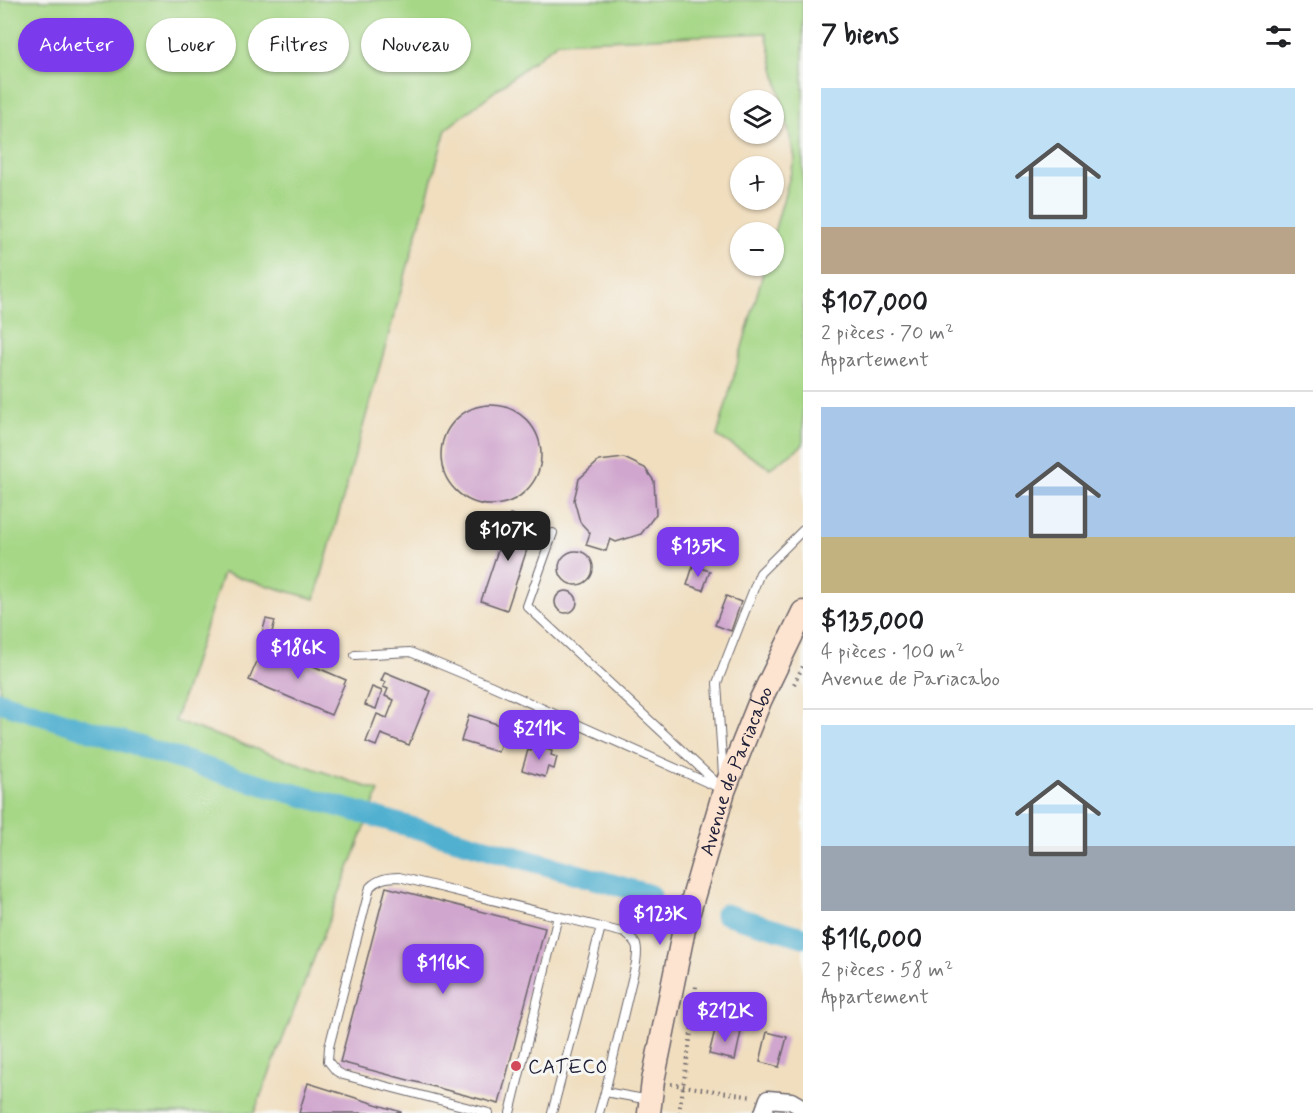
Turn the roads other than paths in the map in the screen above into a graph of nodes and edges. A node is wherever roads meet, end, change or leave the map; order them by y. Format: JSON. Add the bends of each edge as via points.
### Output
{"nodes":[{"id":1,"x":803,"y":530,"type":"edge"},
{"id":2,"x":553,"y":533,"type":"dead end"},
{"id":3,"x":803,"y":612,"type":"edge"},
{"id":4,"x":355,"y":655,"type":"dead end"},
{"id":5,"x":724,"y":790,"type":"junction"},
{"id":6,"x":558,"y":916,"type":"junction"},
{"id":7,"x":601,"y":927,"type":"junction"},
{"id":8,"x":605,"y":1092,"type":"junction"},
{"id":9,"x":651,"y":1098,"type":"edge"},
{"id":10,"x":765,"y":1106,"type":"edge"},
{"id":11,"x":803,"y":1108,"type":"edge"},
{"id":12,"x":474,"y":1111,"type":"edge"},
{"id":13,"x":489,"y":1113,"type":"edge"},
{"id":14,"x":510,"y":1113,"type":"edge"},
{"id":15,"x":552,"y":1113,"type":"edge"},
{"id":16,"x":599,"y":1113,"type":"edge"}],
"edges":[{"from":1,"to":5,"type":"lane","via":[[760,573],[717,683]]},
{"from":2,"to":5,"type":"lane","via":[[527,606]]},
{"from":3,"to":5,"type":"main road","name":"Avenue de Pariacabo","via":[[760,701]]},
{"from":4,"to":5,"type":"lane","via":[[410,652]]},
{"from":5,"to":9,"type":"main road","name":"Avenue de Pariacabo","via":[[684,929]]},
{"from":6,"to":7,"type":"lane"},
{"from":6,"to":12,"type":"lane","via":[[399,877],[377,881],[370,887],[328,1061],[343,1075]]},
{"from":6,"to":14,"type":"lane"},
{"from":7,"to":8,"type":"lane","via":[[626,933],[638,947]]},
{"from":7,"to":15,"type":"lane"},
{"from":8,"to":9,"type":"lane"},
{"from":8,"to":16,"type":"lane"},
{"from":10,"to":11,"type":"street","via":[[791,1101]]},
{"from":12,"to":13,"type":"lane"}]}
